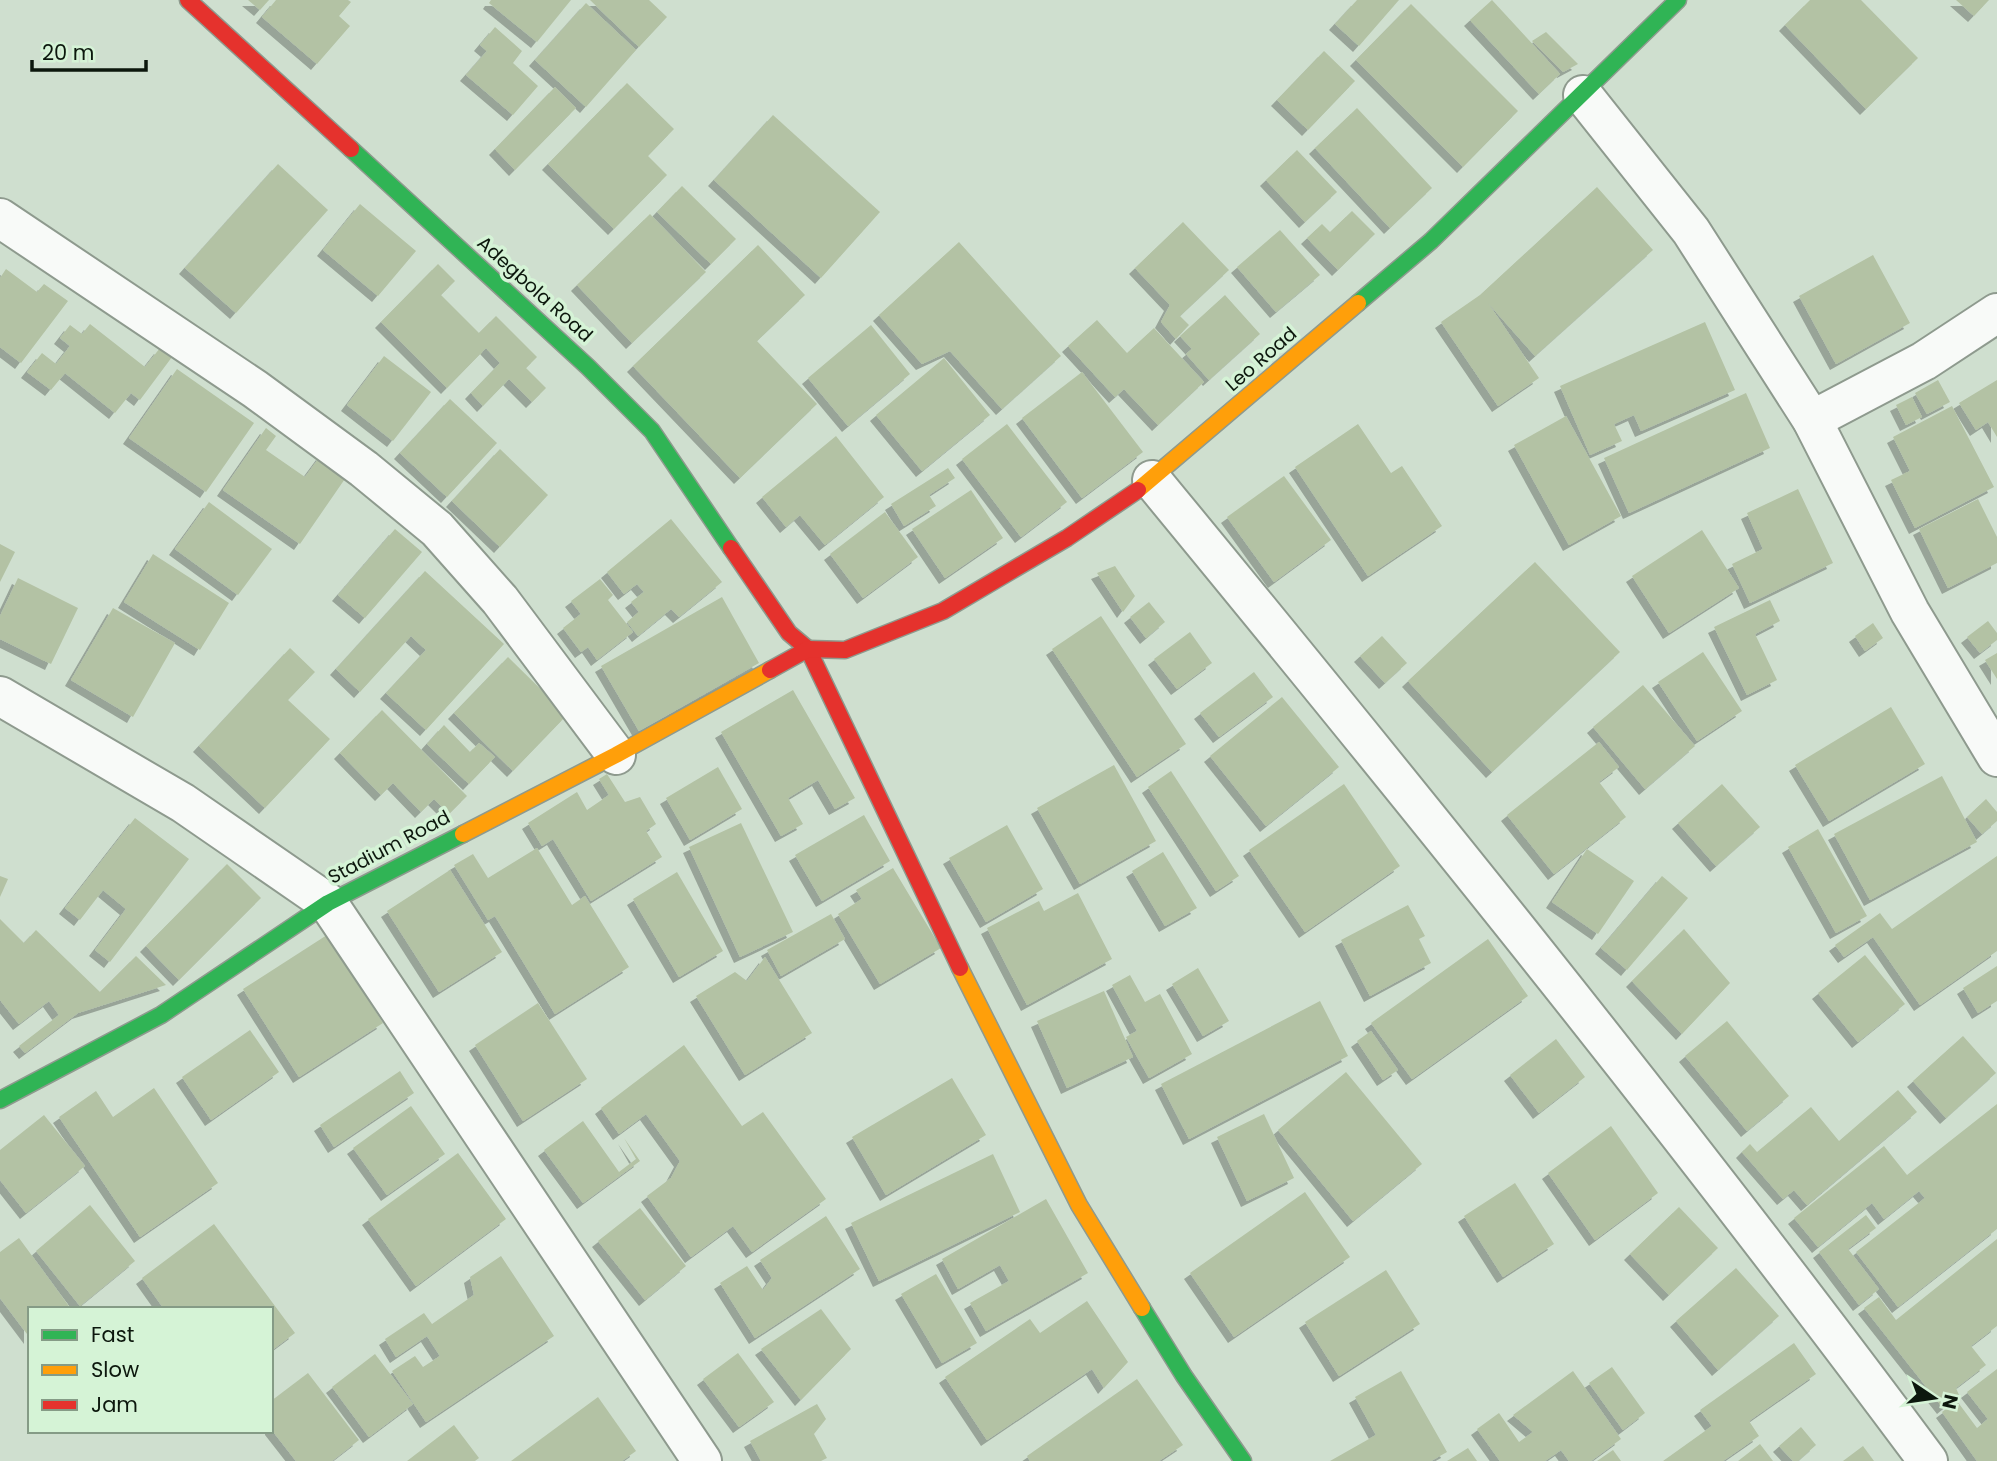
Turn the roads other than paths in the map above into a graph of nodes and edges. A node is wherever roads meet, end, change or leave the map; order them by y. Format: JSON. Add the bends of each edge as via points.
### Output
{"nodes":[{"id":1,"x":188,"y":0,"type":"edge"},
{"id":2,"x":1678,"y":0,"type":"edge"},
{"id":3,"x":1583,"y":95,"type":"junction"},
{"id":4,"x":0,"y":218,"type":"edge"},
{"id":5,"x":1997,"y":313,"type":"edge"},
{"id":6,"x":1812,"y":420,"type":"junction"},
{"id":7,"x":1152,"y":480,"type":"junction"},
{"id":8,"x":808,"y":649,"type":"junction"},
{"id":9,"x":0,"y":696,"type":"edge"},
{"id":10,"x":616,"y":755,"type":"junction"},
{"id":11,"x":1997,"y":757,"type":"edge"},
{"id":12,"x":328,"y":903,"type":"junction"},
{"id":13,"x":0,"y":1100,"type":"edge"},
{"id":14,"x":702,"y":1461,"type":"edge"},
{"id":15,"x":1242,"y":1461,"type":"edge"},
{"id":16,"x":1928,"y":1461,"type":"edge"}],
"edges":[{"from":1,"to":8,"type":"street","name":"Adegbola Road","via":[[589,367],[652,431],[789,633]]},
{"from":2,"to":3,"type":"street","name":"Leo Road"},
{"from":3,"to":6,"type":"street","via":[[1691,230]]},
{"from":3,"to":7,"type":"street","name":"Leo Road","via":[[1431,241]]},
{"from":4,"to":10,"type":"street","via":[[255,389],[437,529],[500,600]]},
{"from":5,"to":6,"type":"street","via":[[1924,361]]},
{"from":6,"to":11,"type":"street","via":[[1910,612]]},
{"from":7,"to":8,"type":"street","name":"Leo Road","via":[[1067,538],[943,611],[845,650]]},
{"from":7,"to":16,"type":"street","via":[[1601,1032]]},
{"from":8,"to":10,"type":"street","name":"Stadium Road"},
{"from":8,"to":15,"type":"street","name":"Adegbola Road","via":[[983,1017],[1079,1205]]},
{"from":9,"to":12,"type":"street","via":[[183,803]]},
{"from":10,"to":12,"type":"street","name":"Stadium Road"},
{"from":12,"to":13,"type":"street","name":"Stadium Road","via":[[161,1016]]},
{"from":12,"to":14,"type":"street"}]}
